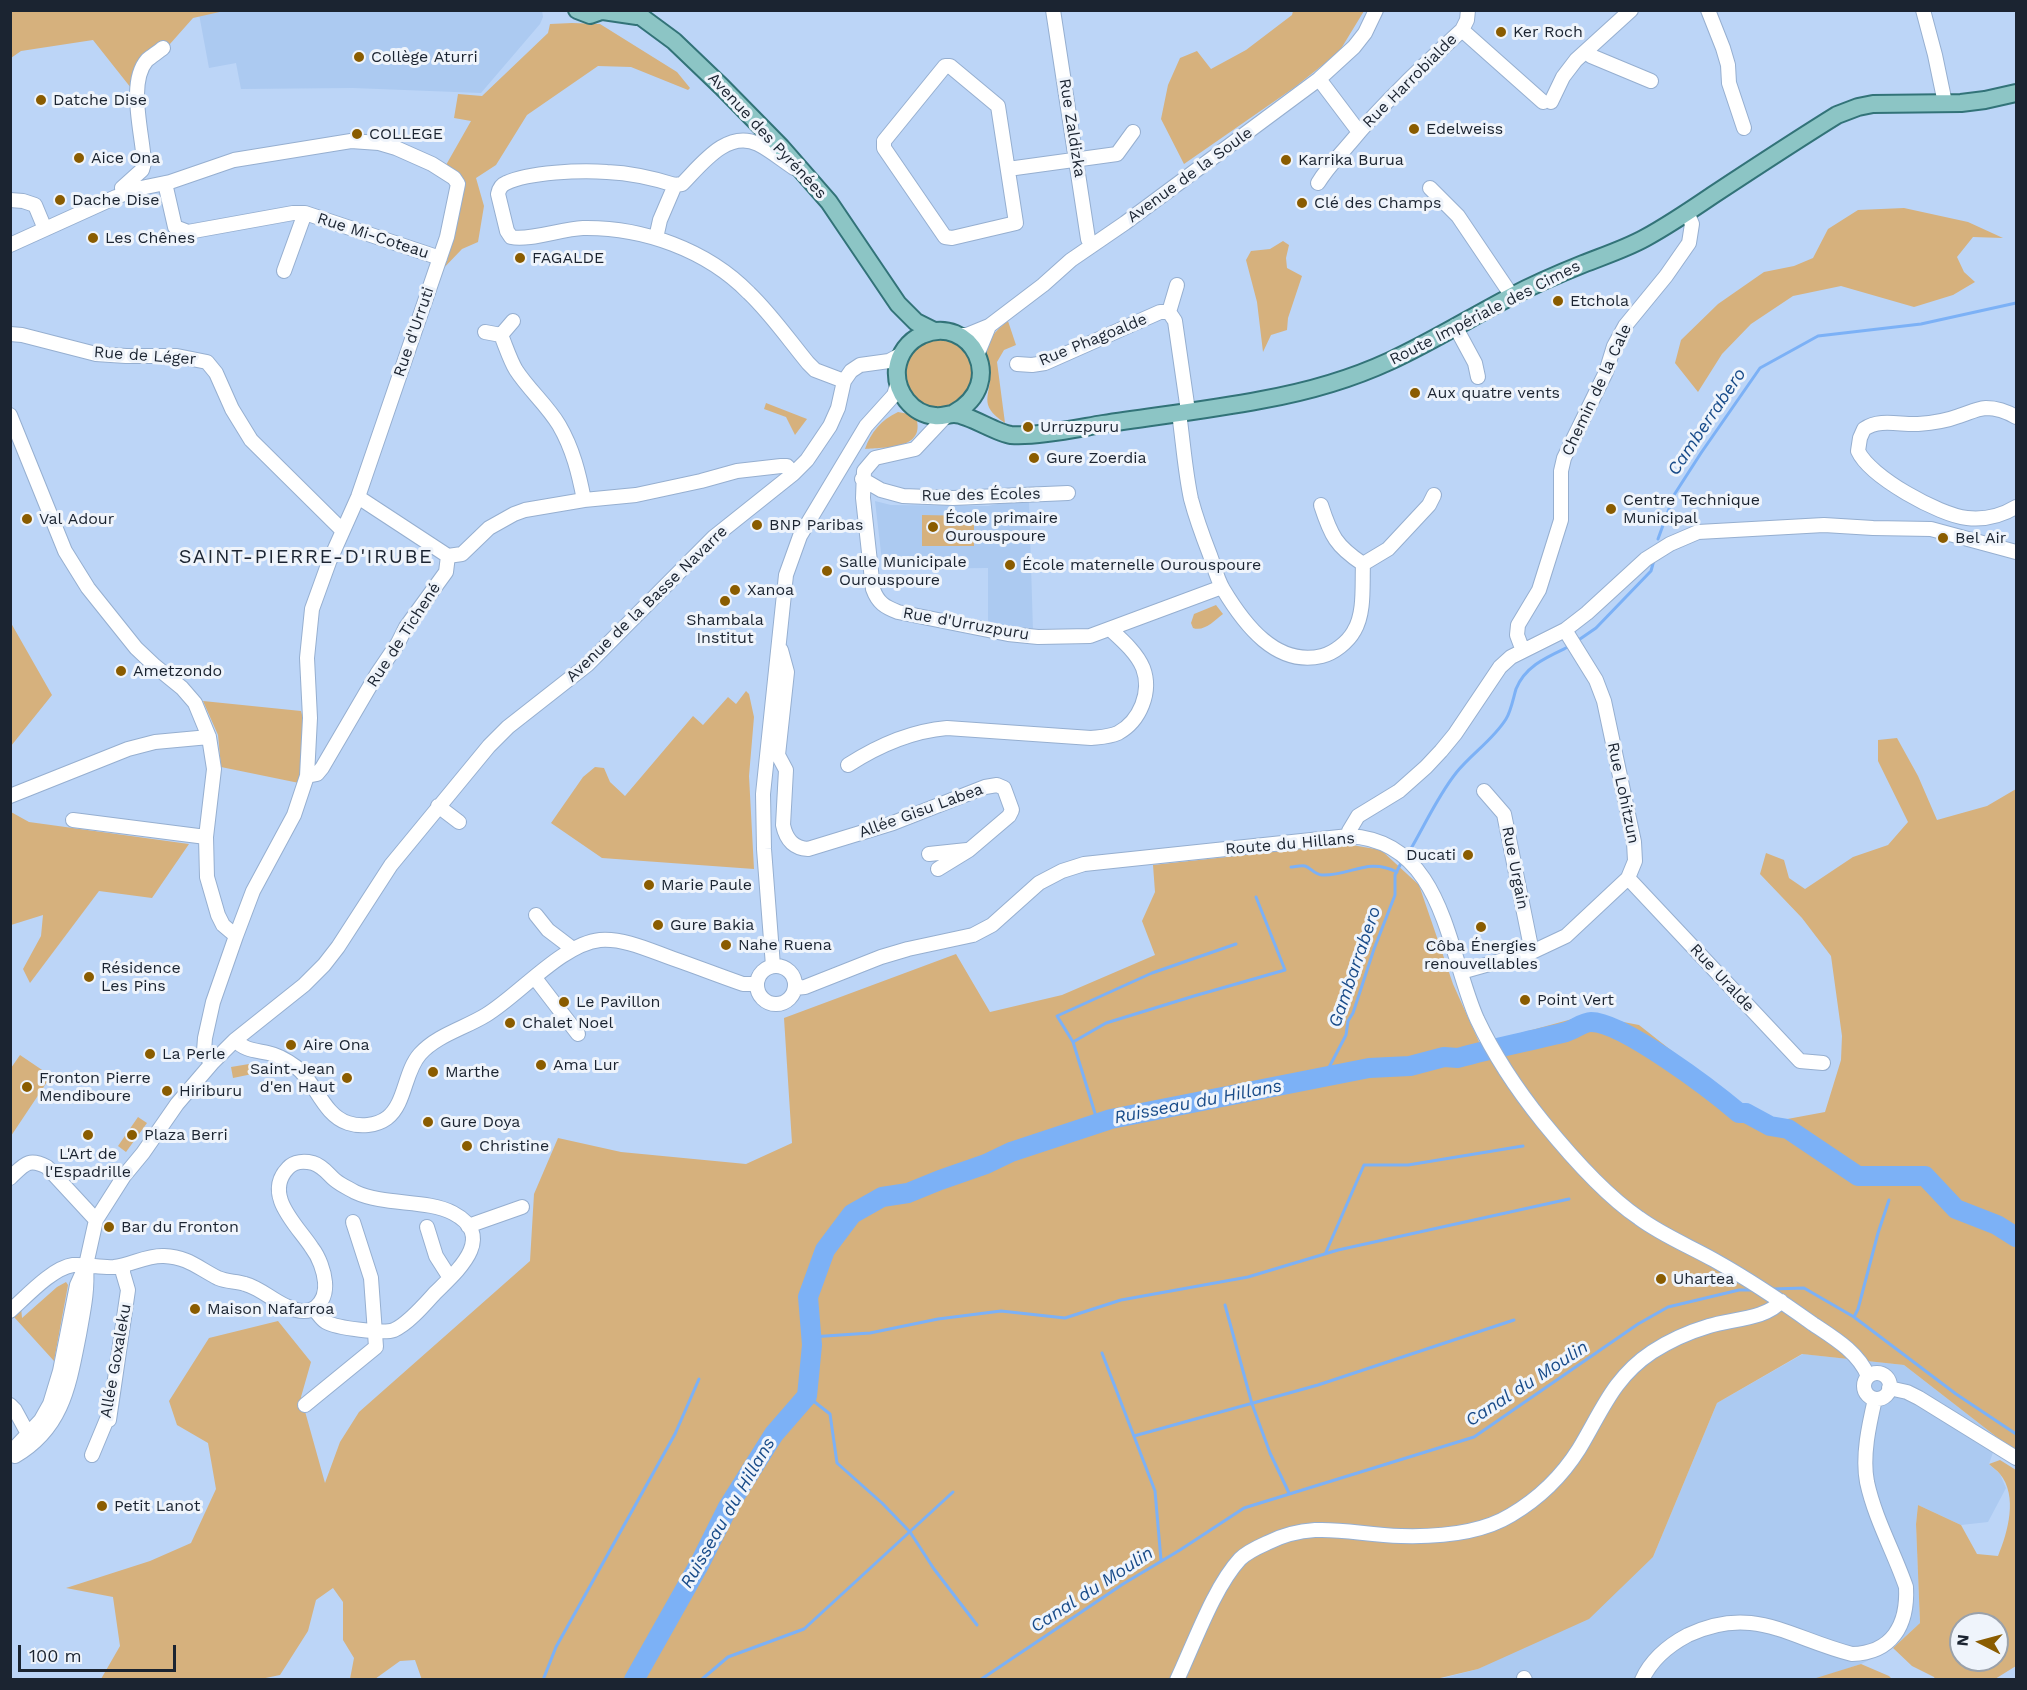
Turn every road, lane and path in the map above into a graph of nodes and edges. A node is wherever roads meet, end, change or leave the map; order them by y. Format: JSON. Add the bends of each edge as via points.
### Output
{"nodes":[{"id":1,"x":577,"y":10,"type":"edge"},
{"id":2,"x":1053,"y":10,"type":"edge"},
{"id":3,"x":1376,"y":10,"type":"edge"},
{"id":4,"x":1468,"y":10,"type":"edge"},
{"id":5,"x":1631,"y":10,"type":"edge"},
{"id":6,"x":1708,"y":10,"type":"edge"},
{"id":7,"x":1923,"y":10,"type":"edge"},
{"id":8,"x":603,"y":11,"type":"edge"},
{"id":9,"x":634,"y":13,"type":"edge"},
{"id":10,"x":1462,"y":30,"type":"junction"},
{"id":11,"x":163,"y":48,"type":"dead end"},
{"id":12,"x":1586,"y":51,"type":"junction"},
{"id":13,"x":1319,"y":79,"type":"junction"},
{"id":14,"x":1651,"y":81,"type":"dead end"},
{"id":15,"x":2016,"y":93,"type":"edge"},
{"id":16,"x":1945,"y":103,"type":"junction"},
{"id":17,"x":1744,"y":128,"type":"dead end"},
{"id":18,"x":1133,"y":132,"type":"dead end"},
{"id":19,"x":1359,"y":132,"type":"junction"},
{"id":20,"x":1077,"y":160,"type":"junction"},
{"id":21,"x":1008,"y":169,"type":"junction"},
{"id":22,"x":809,"y":178,"type":"junction"},
{"id":23,"x":165,"y":183,"type":"junction"},
{"id":24,"x":1318,"y":183,"type":"dead end"},
{"id":25,"x":675,"y":185,"type":"junction"},
{"id":26,"x":1430,"y":188,"type":"dead end"},
{"id":27,"x":123,"y":194,"type":"junction"},
{"id":28,"x":10,"y":200,"type":"edge"},
{"id":29,"x":1687,"y":212,"type":"junction"},
{"id":30,"x":305,"y":213,"type":"junction"},
{"id":31,"x":45,"y":229,"type":"junction"},
{"id":32,"x":656,"y":238,"type":"junction"},
{"id":33,"x":10,"y":245,"type":"edge"},
{"id":34,"x":1092,"y":245,"type":"junction"},
{"id":35,"x":440,"y":258,"type":"junction"},
{"id":36,"x":284,"y":271,"type":"dead end"},
{"id":37,"x":1177,"y":285,"type":"dead end"},
{"id":38,"x":1512,"y":296,"type":"junction"},
{"id":39,"x":898,"y":304,"type":"junction"},
{"id":40,"x":1169,"y":312,"type":"junction"},
{"id":41,"x":513,"y":321,"type":"dead end"},
{"id":42,"x":989,"y":326,"type":"junction"},
{"id":43,"x":1455,"y":326,"type":"junction"},
{"id":44,"x":934,"y":332,"type":"junction"},
{"id":45,"x":10,"y":334,"type":"edge"},
{"id":46,"x":958,"y":335,"type":"junction"},
{"id":47,"x":907,"y":347,"type":"junction"},
{"id":48,"x":977,"y":355,"type":"junction"},
{"id":49,"x":872,"y":364,"type":"junction"},
{"id":50,"x":1017,"y":364,"type":"dead end"},
{"id":51,"x":1478,"y":377,"type":"dead end"},
{"id":52,"x":844,"y":381,"type":"junction"},
{"id":53,"x":898,"y":382,"type":"junction"},
{"id":54,"x":978,"y":390,"type":"junction"},
{"id":55,"x":883,"y":408,"type":"junction"},
{"id":56,"x":917,"y":409,"type":"junction"},
{"id":57,"x":1183,"y":412,"type":"junction"},
{"id":58,"x":10,"y":415,"type":"edge"},
{"id":59,"x":950,"y":415,"type":"junction"},
{"id":60,"x":2016,"y":417,"type":"edge"},
{"id":61,"x":993,"y":427,"type":"junction"},
{"id":62,"x":921,"y":443,"type":"junction"},
{"id":63,"x":793,"y":474,"type":"junction"},
{"id":64,"x":862,"y":479,"type":"junction"},
{"id":65,"x":1068,"y":493,"type":"dead end"},
{"id":66,"x":1434,"y":495,"type":"dead end"},
{"id":67,"x":358,"y":497,"type":"junction"},
{"id":68,"x":584,"y":500,"type":"junction"},
{"id":69,"x":1322,"y":505,"type":"dead end"},
{"id":70,"x":2016,"y":507,"type":"edge"},
{"id":71,"x":1964,"y":518,"type":"junction"},
{"id":72,"x":342,"y":530,"type":"junction"},
{"id":73,"x":1958,"y":536,"type":"junction"},
{"id":74,"x":2016,"y":552,"type":"edge"},
{"id":75,"x":450,"y":555,"type":"junction"},
{"id":76,"x":1363,"y":564,"type":"junction"},
{"id":77,"x":1222,"y":587,"type":"junction"},
{"id":78,"x":1110,"y":629,"type":"junction"},
{"id":79,"x":1565,"y":630,"type":"junction"},
{"id":80,"x":779,"y":640,"type":"junction"},
{"id":81,"x":1523,"y":651,"type":"junction"},
{"id":82,"x":209,"y":737,"type":"junction"},
{"id":83,"x":766,"y":760,"type":"junction"},
{"id":84,"x":848,"y":765,"type":"dead end"},
{"id":85,"x":307,"y":776,"type":"junction"},
{"id":86,"x":787,"y":776,"type":"junction"},
{"id":87,"x":1484,"y":791,"type":"dead end"},
{"id":88,"x":10,"y":796,"type":"edge"},
{"id":89,"x":438,"y":806,"type":"junction"},
{"id":90,"x":74,"y":820,"type":"dead end"},
{"id":91,"x":459,"y":822,"type":"dead end"},
{"id":92,"x":1349,"y":836,"type":"junction"},
{"id":93,"x":207,"y":837,"type":"junction"},
{"id":94,"x":969,"y":850,"type":"junction"},
{"id":95,"x":929,"y":854,"type":"dead end"},
{"id":96,"x":938,"y":868,"type":"dead end"},
{"id":97,"x":1628,"y":878,"type":"junction"},
{"id":98,"x":536,"y":915,"type":"dead end"},
{"id":99,"x":236,"y":936,"type":"junction"},
{"id":100,"x":573,"y":949,"type":"junction"},
{"id":101,"x":1532,"y":952,"type":"junction"},
{"id":102,"x":773,"y":966,"type":"junction"},
{"id":103,"x":1461,"y":972,"type":"junction"},
{"id":104,"x":535,"y":978,"type":"junction"},
{"id":105,"x":757,"y":984,"type":"junction"},
{"id":106,"x":800,"y":988,"type":"junction"},
{"id":107,"x":578,"y":1034,"type":"dead end"},
{"id":108,"x":235,"y":1040,"type":"junction"},
{"id":109,"x":213,"y":1062,"type":"junction"},
{"id":110,"x":1823,"y":1063,"type":"dead end"},
{"id":111,"x":10,"y":1178,"type":"edge"},
{"id":112,"x":522,"y":1207,"type":"dead end"},
{"id":113,"x":96,"y":1220,"type":"junction"},
{"id":114,"x":352,"y":1222,"type":"dead end"},
{"id":115,"x":468,"y":1226,"type":"junction"},
{"id":116,"x":427,"y":1227,"type":"dead end"},
{"id":117,"x":86,"y":1265,"type":"junction"},
{"id":118,"x":123,"y":1266,"type":"junction"},
{"id":119,"x":450,"y":1278,"type":"junction"},
{"id":120,"x":1780,"y":1301,"type":"junction"},
{"id":121,"x":314,"y":1308,"type":"junction"},
{"id":122,"x":10,"y":1311,"type":"edge"},
{"id":123,"x":376,"y":1330,"type":"junction"},
{"id":124,"x":1868,"y":1376,"type":"junction"},
{"id":125,"x":1890,"y":1388,"type":"junction"},
{"id":126,"x":1875,"y":1399,"type":"junction"},
{"id":127,"x":10,"y":1405,"type":"edge"},
{"id":128,"x":305,"y":1405,"type":"dead end"},
{"id":129,"x":30,"y":1433,"type":"junction"},
{"id":130,"x":44,"y":1433,"type":"junction"},
{"id":131,"x":10,"y":1453,"type":"edge"},
{"id":132,"x":92,"y":1455,"type":"dead end"},
{"id":133,"x":2016,"y":1458,"type":"edge"},
{"id":134,"x":10,"y":1459,"type":"edge"},
{"id":135,"x":1177,"y":1680,"type":"edge"},
{"id":136,"x":1642,"y":1680,"type":"edge"}],
"edges":[{"from":1,"to":8,"type":"main road","name":"Avenue des Pyrénées","via":[[590,15]]},
{"from":2,"to":20,"type":"street","name":"Rue Zaldizka"},
{"from":3,"to":13,"type":"street","name":"Avenue de la Soule","via":[[1354,47]]},
{"from":4,"to":10,"type":"street","name":"Rue Harrobialde"},
{"from":5,"to":12,"type":"street"},
{"from":6,"to":17,"type":"street","via":[[1726,57],[1729,82]]},
{"from":7,"to":16,"type":"street"},
{"from":8,"to":9,"type":"main road","name":"Avenue des Pyrénées"},
{"from":9,"to":22,"type":"main road","name":"Avenue des Pyrénées","via":[[674,41]]},
{"from":10,"to":12,"type":"street","name":"Rue Harrobialde","via":[[1547,102]]},
{"from":10,"to":19,"type":"street","name":"Rue Harrobialde"},
{"from":11,"to":27,"type":"street","via":[[147,60],[140,72],[138,103],[144,163],[142,170],[122,188]]},
{"from":12,"to":14,"type":"street"},
{"from":13,"to":19,"type":"street","name":"Rue Harrobialde"},
{"from":13,"to":34,"type":"street","name":"Avenue de la Soule"},
{"from":15,"to":16,"type":"main road","name":"Route Impériale des Cimes"},
{"from":16,"to":29,"type":"main road","name":"Route Impériale des Cimes","via":[[1873,104],[1837,115]]},
{"from":18,"to":20,"type":"street","via":[[1117,154]]},
{"from":19,"to":24,"type":"street","name":"Rue Harrobialde"},
{"from":20,"to":21,"type":"street"},
{"from":20,"to":34,"type":"street","name":"Rue Zaldizka"},
{"from":21,"to":21,"type":"street","via":[[998,106],[950,66],[945,66],[884,141],[884,148],[945,237],[1016,223]]},
{"from":22,"to":25,"type":"street","via":[[757,143],[741,142],[721,146],[682,184]]},
{"from":22,"to":39,"type":"main road","name":"Avenue des Pyrénées"},
{"from":23,"to":27,"type":"street"},
{"from":23,"to":30,"type":"street","name":"Rue Mi-Coteau","via":[[175,227],[181,231]]},
{"from":23,"to":35,"type":"street","name":"Rue d'Urruti","via":[[234,160],[351,141],[379,142],[432,164],[458,184]]},
{"from":25,"to":32,"type":"street"},
{"from":25,"to":32,"type":"street","via":[[628,174],[572,172],[522,179],[499,189],[510,237],[583,228]]},
{"from":26,"to":38,"type":"street","via":[[1458,216]]},
{"from":27,"to":31,"type":"street"},
{"from":28,"to":31,"type":"street","via":[[35,205]]},
{"from":29,"to":38,"type":"main road","name":"Route Impériale des Cimes","via":[[1645,238]]},
{"from":29,"to":81,"type":"street","name":"Chemin de la Cale","via":[[1692,224],[1689,243],[1625,326],[1564,458],[1561,520],[1539,590],[1518,625]]},
{"from":30,"to":35,"type":"street","name":"Rue Mi-Coteau"},
{"from":30,"to":36,"type":"street"},
{"from":31,"to":33,"type":"street"},
{"from":32,"to":52,"type":"street","via":[[727,274],[770,315],[815,370]]},
{"from":34,"to":42,"type":"street","name":"Avenue de la Soule"},
{"from":35,"to":67,"type":"street","name":"Rue d'Urruti"},
{"from":37,"to":40,"type":"street","name":"Rue Phagoalde"},
{"from":38,"to":43,"type":"main road","name":"Route Impériale des Cimes"},
{"from":39,"to":44,"type":"main road","name":"Avenue des Pyrénées","via":[[916,322]]},
{"from":39,"to":47,"type":"main road","name":"Avenue des Pyrénées"},
{"from":40,"to":50,"type":"street","name":"Rue Phagoalde","via":[[1160,312],[1045,363]]},
{"from":40,"to":57,"type":"street","name":"Rue Phagoalde","via":[[1175,321]]},
{"from":41,"to":68,"type":"street","via":[[491,334],[565,436],[573,452]]},
{"from":42,"to":46,"type":"street","name":"Avenue de la Soule"},
{"from":42,"to":48,"type":"street","name":"Avenue de la Soule"},
{"from":43,"to":51,"type":"street","via":[[1475,363]]},
{"from":43,"to":57,"type":"main road","name":"Route Impériale des Cimes","via":[[1391,360],[1329,385]]},
{"from":44,"to":46,"type":"main road"},
{"from":44,"to":47,"type":"main road","via":[[922,335]]},
{"from":45,"to":72,"type":"street","name":"Rue de Léger","via":[[96,354],[207,362],[251,440]]},
{"from":46,"to":48,"type":"main road"},
{"from":47,"to":49,"type":"street","via":[[889,361]]},
{"from":47,"to":53,"type":"main road","via":[[897,367]]},
{"from":48,"to":54,"type":"main road","via":[[981,366]]},
{"from":49,"to":52,"type":"street","via":[[860,365]]},
{"from":49,"to":53,"type":"street","via":[[886,370]]},
{"from":52,"to":63,"type":"street","name":"Avenue de la Basse Navarre","via":[[830,426]]},
{"from":53,"to":55,"type":"street","via":[[894,395]]},
{"from":53,"to":56,"type":"main road","via":[[903,395]]},
{"from":54,"to":59,"type":"main road","via":[[973,400]]},
{"from":54,"to":61,"type":"main road"},
{"from":55,"to":56,"type":"street"},
{"from":55,"to":80,"type":"street","via":[[866,426],[800,536],[786,575]]},
{"from":56,"to":59,"type":"main road","via":[[935,416]]},
{"from":56,"to":62,"type":"street","via":[[926,430]]},
{"from":57,"to":61,"type":"main road","name":"Route Impériale des Cimes","via":[[1022,435],[1008,435]]},
{"from":57,"to":77,"type":"street","name":"Rue Phagoalde","via":[[1191,496]]},
{"from":58,"to":82,"type":"street","via":[[72,566],[136,648],[195,703]]},
{"from":59,"to":61,"type":"main road","name":"Route Impériale des Cimes"},
{"from":59,"to":62,"type":"street"},
{"from":60,"to":71,"type":"street","via":[[1998,409],[1976,409],[1935,423],[1879,423],[1864,429],[1858,451],[1867,465],[1920,500]]},
{"from":62,"to":64,"type":"street","via":[[908,452],[875,458]]},
{"from":63,"to":68,"type":"street","via":[[787,466],[776,466],[737,471],[636,495]]},
{"from":63,"to":89,"type":"street","name":"Avenue de la Basse Navarre","via":[[714,537],[587,665],[508,727]]},
{"from":64,"to":65,"type":"street","name":"Rue des Écoles","via":[[903,496]]},
{"from":64,"to":78,"type":"street","name":"Rue d'Urruzpuru","via":[[873,589],[886,608],[1028,636],[1090,636]]},
{"from":66,"to":76,"type":"street","via":[[1388,549]]},
{"from":67,"to":72,"type":"street","name":"Rue d'Urruti"},
{"from":67,"to":75,"type":"street"},
{"from":68,"to":75,"type":"street","via":[[514,514],[489,528],[462,554]]},
{"from":69,"to":76,"type":"street","via":[[1330,533],[1345,552]]},
{"from":70,"to":71,"type":"street","via":[[1993,517]]},
{"from":71,"to":73,"type":"street"},
{"from":72,"to":85,"type":"street","name":"Rue d'Urruti","via":[[312,609],[307,658]]},
{"from":73,"to":74,"type":"street"},
{"from":73,"to":79,"type":"street","via":[[1931,529],[1824,525],[1698,532],[1646,559]]},
{"from":75,"to":85,"type":"street","name":"Rue de Tichené","via":[[446,572],[406,627],[322,768]]},
{"from":76,"to":77,"type":"street","name":"Rue Phagoalde","via":[[1361,608],[1354,631],[1332,651],[1314,657],[1279,652],[1258,636]]},
{"from":77,"to":78,"type":"street","name":"Rue d'Urruzpuru"},
{"from":78,"to":84,"type":"street","via":[[1137,658],[1146,681],[1138,713],[1119,732],[1091,738],[932,729],[871,750]]},
{"from":79,"to":81,"type":"street"},
{"from":79,"to":97,"type":"street","name":"Rue Lohitzun","via":[[1596,680],[1604,701],[1634,842],[1635,861]]},
{"from":80,"to":83,"type":"street"},
{"from":80,"to":86,"type":"street","name":"Allée Gisu Labea","via":[[787,672],[778,755]]},
{"from":81,"to":92,"type":"street","via":[[1500,667],[1434,759],[1399,791],[1358,816]]},
{"from":82,"to":88,"type":"street","via":[[128,749]]},
{"from":82,"to":93,"type":"street","via":[[214,769]]},
{"from":83,"to":86,"type":"street"},
{"from":83,"to":102,"type":"street","via":[[762,815]]},
{"from":85,"to":99,"type":"street","via":[[294,815],[253,891]]},
{"from":86,"to":94,"type":"street","name":"Allée Gisu Labea","via":[[785,833],[790,843],[808,849],[893,823],[985,787],[1004,788],[1012,810],[1009,816]]},
{"from":87,"to":101,"type":"street","name":"Rue Urgain","via":[[1504,814]]},
{"from":89,"to":91,"type":"street"},
{"from":89,"to":108,"type":"street","name":"Avenue de la Basse Navarre","via":[[391,865],[324,965]]},
{"from":90,"to":93,"type":"street"},
{"from":92,"to":103,"type":"street","name":"Route du Hillans","via":[[1375,840],[1406,857],[1432,893]]},
{"from":92,"to":106,"type":"street","name":"Route du Hillans","via":[[1084,864],[1039,883],[992,925],[973,935],[881,957]]},
{"from":93,"to":99,"type":"street","via":[[207,877],[218,915]]},
{"from":94,"to":95,"type":"street"},
{"from":94,"to":96,"type":"street","name":"Allée Gisu Labea"},
{"from":97,"to":101,"type":"street","via":[[1566,936]]},
{"from":97,"to":110,"type":"street","name":"Rue Uralde","via":[[1800,1061]]},
{"from":98,"to":100,"type":"street"},
{"from":99,"to":109,"type":"street","via":[[205,1038],[204,1052]]},
{"from":100,"to":104,"type":"street"},
{"from":100,"to":105,"type":"street","via":[[600,940],[622,942],[743,984]]},
{"from":101,"to":103,"type":"street"},
{"from":102,"to":105,"type":"street","via":[[765,969]]},
{"from":102,"to":106,"type":"street","via":[[787,969]]},
{"from":103,"to":120,"type":"street","name":"Route du Hillans","via":[[1478,1018],[1512,1080],[1543,1122],[1608,1194],[1639,1219]]},
{"from":104,"to":107,"type":"street"},
{"from":104,"to":108,"type":"street","via":[[487,1014],[426,1048],[410,1070],[393,1111],[375,1124],[343,1121],[299,1069],[270,1053],[245,1048]]},
{"from":105,"to":106,"type":"street","via":[[762,998],[775,1004],[788,1000]]},
{"from":108,"to":109,"type":"street","name":"Avenue de la Basse Navarre"},
{"from":109,"to":113,"type":"street","name":"Avenue de la Basse Navarre","via":[[124,1176]]},
{"from":111,"to":113,"type":"street","via":[[25,1164],[38,1162]]},
{"from":112,"to":115,"type":"street"},
{"from":113,"to":117,"type":"street","name":"Avenue de la Basse Navarre"},
{"from":114,"to":123,"type":"street","via":[[370,1278]]},
{"from":115,"to":119,"type":"street","via":[[473,1239],[470,1255]]},
{"from":115,"to":121,"type":"street","via":[[449,1211],[360,1194],[336,1182],[311,1162],[290,1165],[279,1183],[279,1192],[290,1219],[313,1248],[324,1277],[326,1290]]},
{"from":116,"to":119,"type":"street","via":[[436,1256]]},
{"from":117,"to":118,"type":"street"},
{"from":117,"to":122,"type":"street","via":[[64,1267]]},
{"from":117,"to":129,"type":"street","name":"Avenue de la Basse Navarre","via":[[77,1285],[56,1389]]},
{"from":117,"to":130,"type":"street","name":"Avenue de la Basse Navarre","via":[[88,1287],[70,1379],[60,1408]]},
{"from":118,"to":121,"type":"street","via":[[148,1258],[176,1257],[224,1281],[246,1284],[295,1310],[305,1312]]},
{"from":118,"to":132,"type":"street","name":"Allée Goxaleku","via":[[128,1290],[109,1420]]},
{"from":119,"to":123,"type":"street","via":[[396,1329]]},
{"from":120,"to":124,"type":"street","name":"Route du Hillans","via":[[1840,1342]]},
{"from":120,"to":135,"type":"street","via":[[1769,1312],[1685,1334],[1635,1364],[1622,1377],[1559,1476],[1508,1517],[1479,1529],[1442,1535],[1301,1531],[1277,1538],[1242,1557],[1226,1577]]},
{"from":121,"to":123,"type":"street","via":[[332,1325]]},
{"from":123,"to":128,"type":"street","via":[[376,1347]]},
{"from":124,"to":125,"type":"street","via":[[1881,1374],[1888,1379]]},
{"from":124,"to":126,"type":"street","via":[[1864,1389]]},
{"from":125,"to":126,"type":"street","via":[[1885,1396]]},
{"from":125,"to":133,"type":"street","via":[[1919,1398]]},
{"from":126,"to":136,"type":"street","via":[[1867,1447],[1867,1481],[1906,1587],[1907,1603],[1904,1618],[1888,1643],[1875,1651],[1852,1654],[1757,1622],[1737,1621],[1701,1629],[1681,1639],[1659,1656]]},
{"from":127,"to":129,"type":"street"},
{"from":129,"to":130,"type":"street"},
{"from":129,"to":131,"type":"street","name":"Avenue de la Basse Navarre"},
{"from":130,"to":134,"type":"street","name":"Avenue de la Basse Navarre","via":[[32,1446]]}]}
